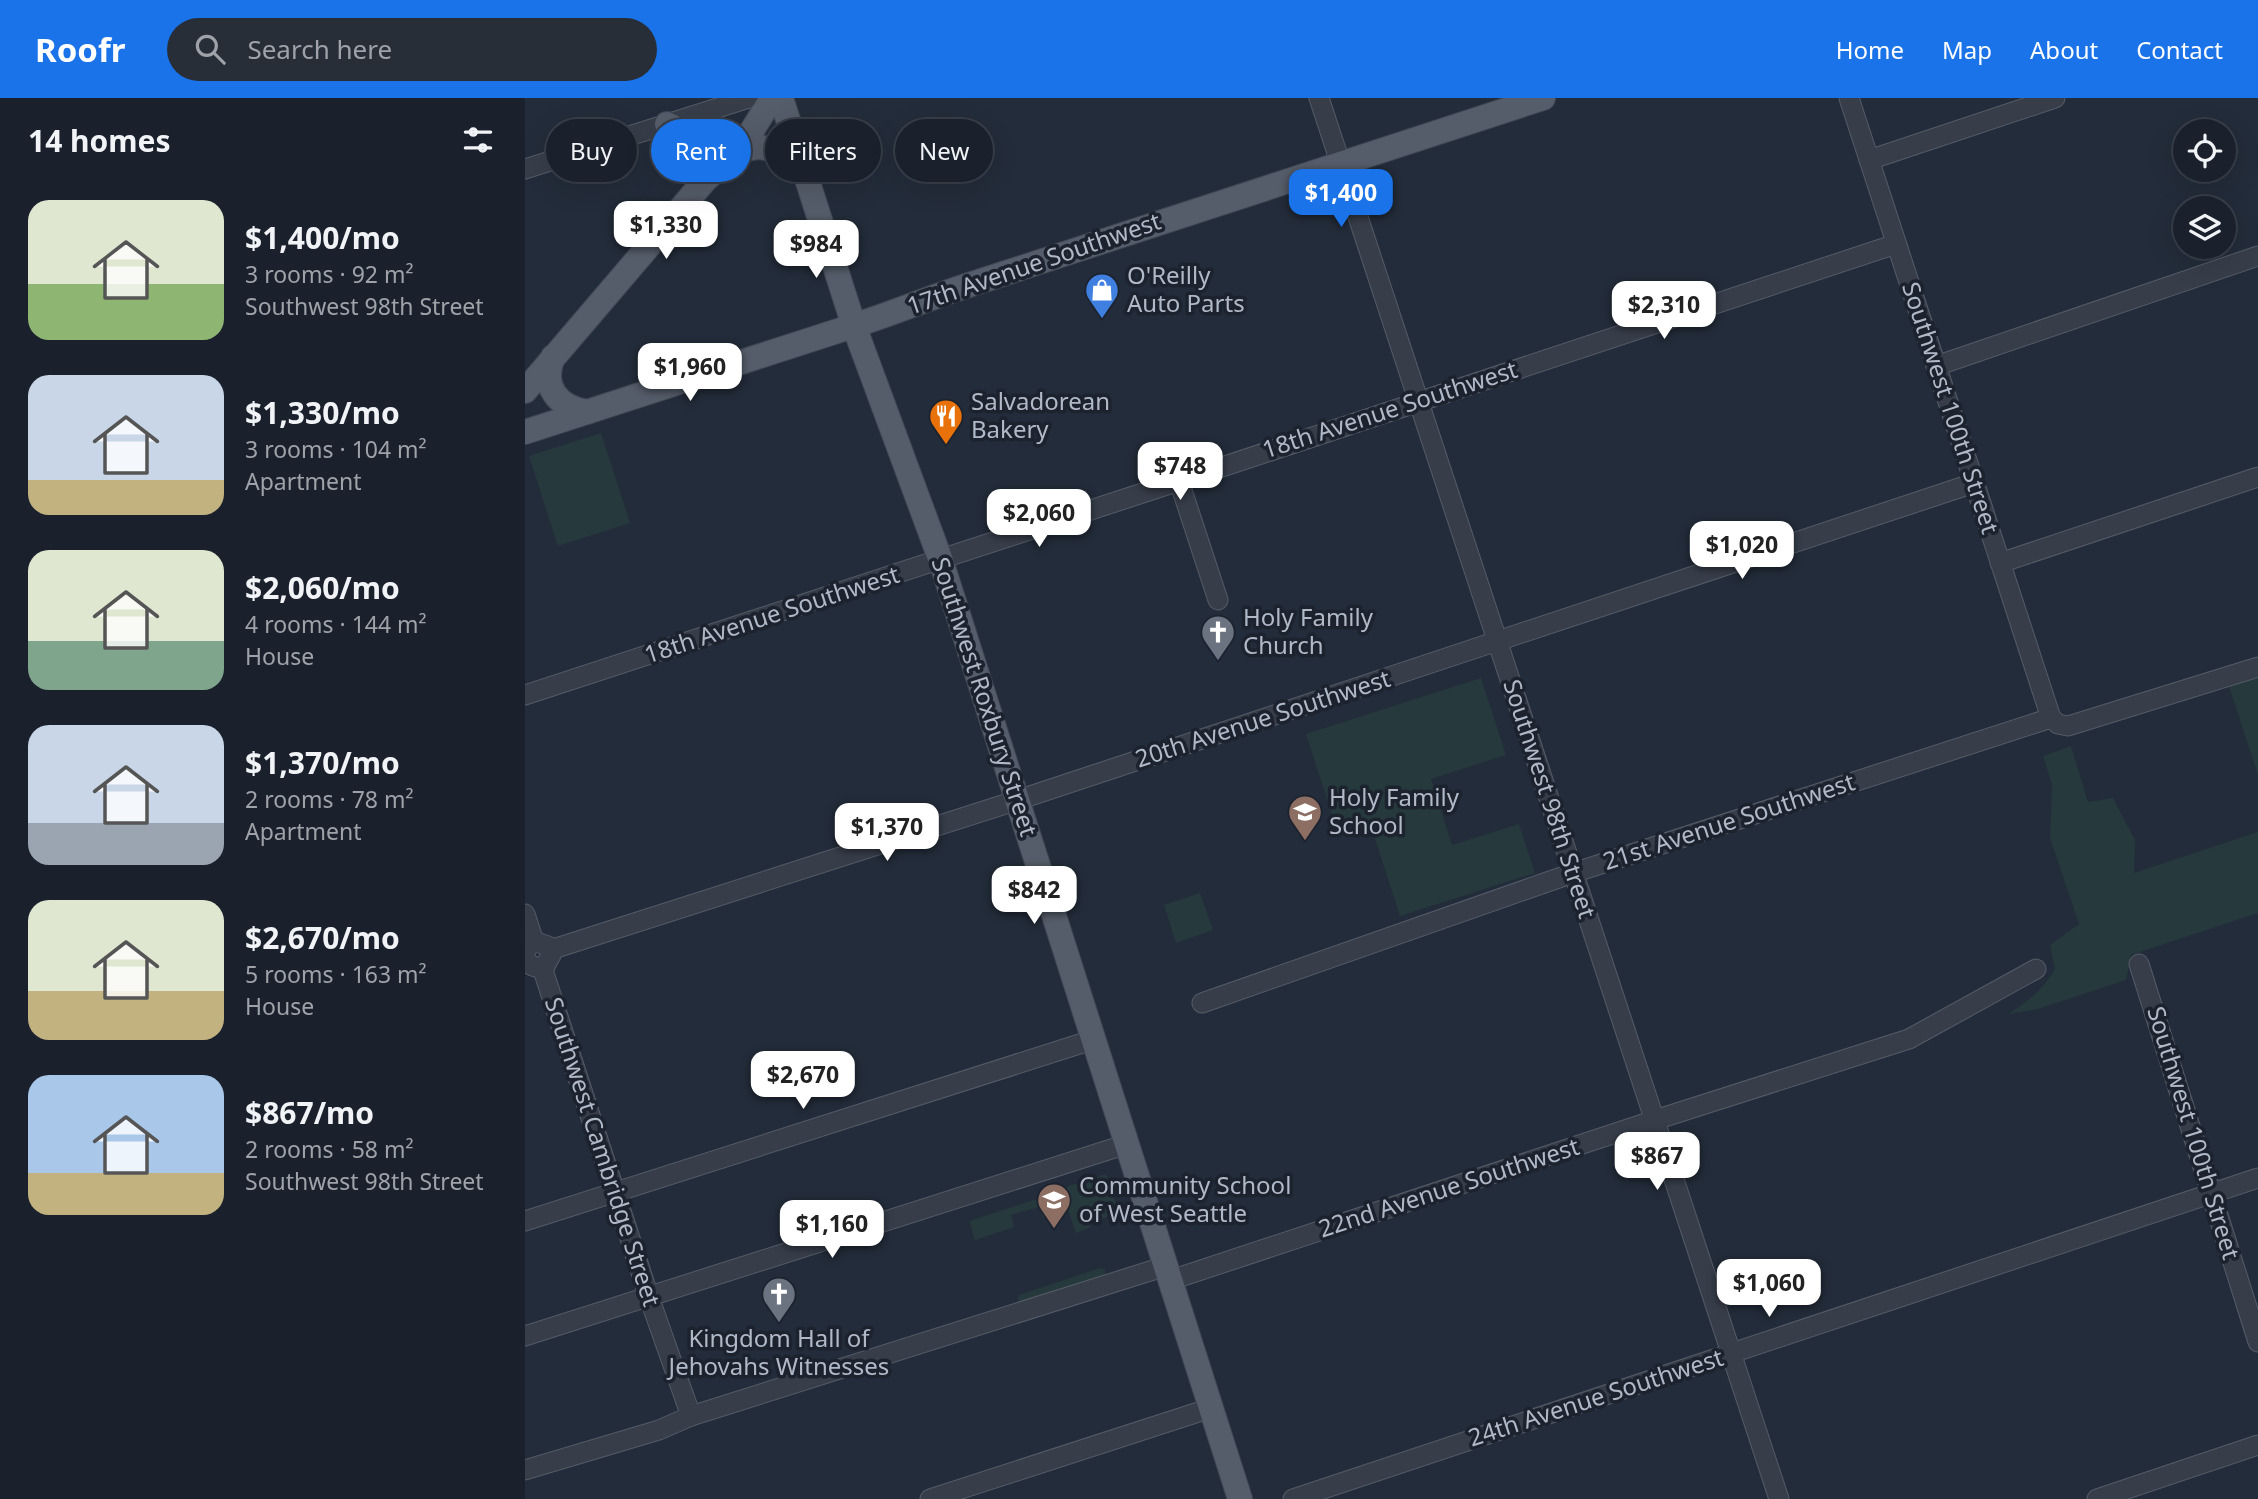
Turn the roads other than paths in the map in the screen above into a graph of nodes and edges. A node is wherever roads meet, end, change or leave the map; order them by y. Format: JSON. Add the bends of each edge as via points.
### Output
{"nodes":[{"id":1,"x":749,"y":98,"type":"edge"},
{"id":2,"x":772,"y":98,"type":"edge"},
{"id":3,"x":781,"y":98,"type":"edge"},
{"id":4,"x":1319,"y":98,"type":"edge"},
{"id":5,"x":1543,"y":98,"type":"edge"},
{"id":6,"x":1849,"y":98,"type":"edge"},
{"id":7,"x":2055,"y":98,"type":"edge"},
{"id":8,"x":683,"y":119,"type":"edge"},
{"id":9,"x":788,"y":119,"type":"edge"},
{"id":10,"x":651,"y":129,"type":"edge"},
{"id":11,"x":751,"y":132,"type":"edge"},
{"id":12,"x":1869,"y":160,"type":"junction"},
{"id":13,"x":1340,"y":162,"type":"junction"},
{"id":14,"x":525,"y":169,"type":"edge"},
{"id":15,"x":703,"y":182,"type":"edge"},
{"id":16,"x":809,"y":182,"type":"edge"},
{"id":17,"x":1896,"y":244,"type":"junction"},
{"id":18,"x":2258,"y":256,"type":"edge"},
{"id":19,"x":854,"y":326,"type":"junction"},
{"id":20,"x":553,"y":358,"type":"junction"},
{"id":21,"x":1936,"y":366,"type":"junction"},
{"id":22,"x":525,"y":391,"type":"edge"},
{"id":23,"x":1418,"y":400,"type":"junction"},
{"id":24,"x":587,"y":412,"type":"junction"},
{"id":25,"x":525,"y":432,"type":"edge"},
{"id":26,"x":2258,"y":477,"type":"edge"},
{"id":27,"x":1179,"y":481,"type":"junction"},
{"id":28,"x":1974,"y":482,"type":"junction"},
{"id":29,"x":941,"y":561,"type":"junction"},
{"id":30,"x":2000,"y":563,"type":"junction"},
{"id":31,"x":1219,"y":600,"type":"dead end"},
{"id":32,"x":1497,"y":641,"type":"junction"},
{"id":33,"x":2258,"y":667,"type":"edge"},
{"id":34,"x":525,"y":695,"type":"edge"},
{"id":35,"x":2051,"y":718,"type":"junction"},
{"id":36,"x":1018,"y":800,"type":"junction"},
{"id":37,"x":1573,"y":873,"type":"junction"},
{"id":38,"x":525,"y":914,"type":"edge"},
{"id":39,"x":532,"y":955,"type":"edge"},
{"id":40,"x":2140,"y":964,"type":"dead end"},
{"id":41,"x":2036,"y":969,"type":"dead end"},
{"id":42,"x":1202,"y":1003,"type":"dead end"},
{"id":43,"x":1093,"y":1040,"type":"junction"},
{"id":44,"x":1655,"y":1120,"type":"junction"},
{"id":45,"x":1127,"y":1144,"type":"junction"},
{"id":46,"x":2258,"y":1178,"type":"edge"},
{"id":47,"x":616,"y":1191,"type":"junction"},
{"id":48,"x":2212,"y":1193,"type":"junction"},
{"id":49,"x":525,"y":1221,"type":"edge"},
{"id":50,"x":1168,"y":1273,"type":"junction"},
{"id":51,"x":649,"y":1297,"type":"junction"},
{"id":52,"x":525,"y":1336,"type":"edge"},
{"id":53,"x":2258,"y":1342,"type":"edge"},
{"id":54,"x":1731,"y":1353,"type":"junction"},
{"id":55,"x":1211,"y":1408,"type":"junction"},
{"id":56,"x":691,"y":1416,"type":"junction"},
{"id":57,"x":2258,"y":1446,"type":"edge"},
{"id":58,"x":525,"y":1471,"type":"edge"},
{"id":59,"x":930,"y":1499,"type":"edge"},
{"id":60,"x":1240,"y":1499,"type":"edge"},
{"id":61,"x":1293,"y":1499,"type":"edge"},
{"id":62,"x":1779,"y":1499,"type":"edge"},
{"id":63,"x":2097,"y":1499,"type":"edge"}],
"edges":[{"from":1,"to":8,"type":"street"},
{"from":2,"to":11,"type":"main road"},
{"from":3,"to":9,"type":"main road","name":"Southwest Roxbury Street"},
{"from":4,"to":13,"type":"street","name":"Southwest 98th Street"},
{"from":5,"to":13,"type":"main road","name":"17th Avenue Southwest"},
{"from":6,"to":12,"type":"street","name":"Southwest 100th Street"},
{"from":7,"to":12,"type":"street"},
{"from":10,"to":14,"type":"street"},
{"from":12,"to":17,"type":"street","name":"Southwest 100th Street"},
{"from":13,"to":19,"type":"main road","name":"17th Avenue Southwest"},
{"from":13,"to":23,"type":"street","name":"Southwest 98th Street"},
{"from":15,"to":20,"type":"main road"},
{"from":16,"to":19,"type":"main road","name":"Southwest Roxbury Street"},
{"from":17,"to":21,"type":"street","name":"Southwest 100th Street"},
{"from":17,"to":23,"type":"street","name":"18th Avenue Southwest"},
{"from":18,"to":21,"type":"street"},
{"from":19,"to":24,"type":"main road","name":"17th Avenue Southwest"},
{"from":19,"to":29,"type":"main road","name":"Southwest Roxbury Street"},
{"from":20,"to":22,"type":"main road"},
{"from":20,"to":24,"type":"main road","via":[[548,376],[553,393],[566,407]]},
{"from":21,"to":28,"type":"street","name":"Southwest 100th Street"},
{"from":23,"to":27,"type":"street","name":"18th Avenue Southwest"},
{"from":23,"to":32,"type":"street","name":"Southwest 98th Street"},
{"from":24,"to":25,"type":"main road","name":"17th Avenue Southwest"},
{"from":26,"to":30,"type":"street"},
{"from":27,"to":29,"type":"street","name":"18th Avenue Southwest"},
{"from":27,"to":31,"type":"street"},
{"from":28,"to":30,"type":"street","name":"Southwest 100th Street"},
{"from":28,"to":32,"type":"street","name":"20th Avenue Southwest"},
{"from":29,"to":34,"type":"street","name":"18th Avenue Southwest"},
{"from":29,"to":36,"type":"main road","name":"Southwest Roxbury Street"},
{"from":30,"to":35,"type":"street","name":"Southwest 100th Street"},
{"from":32,"to":36,"type":"street","name":"20th Avenue Southwest"},
{"from":32,"to":37,"type":"street","name":"Southwest 98th Street"},
{"from":33,"to":35,"type":"street","name":"21st Avenue Southwest","via":[[2068,726]]},
{"from":35,"to":37,"type":"street","name":"21st Avenue Southwest"},
{"from":36,"to":39,"type":"street","name":"20th Avenue Southwest"},
{"from":36,"to":43,"type":"main road","name":"Southwest Roxbury Street"},
{"from":37,"to":42,"type":"street","name":"21st Avenue Southwest"},
{"from":37,"to":44,"type":"street","name":"Southwest 98th Street"},
{"from":38,"to":39,"type":"street","name":"Southwest Cambridge Street"},
{"from":39,"to":47,"type":"street","name":"Southwest Cambridge Street"},
{"from":40,"to":48,"type":"street","name":"Southwest 100th Street"},
{"from":41,"to":44,"type":"street","name":"22nd Avenue Southwest","via":[[1909,1039]]},
{"from":43,"to":45,"type":"main road","name":"Southwest Roxbury Street"},
{"from":43,"to":47,"type":"street"},
{"from":44,"to":50,"type":"street","name":"22nd Avenue Southwest"},
{"from":44,"to":54,"type":"street","name":"Southwest 98th Street"},
{"from":45,"to":50,"type":"main road","name":"Southwest Roxbury Street"},
{"from":45,"to":51,"type":"street"},
{"from":46,"to":48,"type":"street","name":"24th Avenue Southwest"},
{"from":47,"to":49,"type":"street"},
{"from":47,"to":51,"type":"street","name":"Southwest Cambridge Street"},
{"from":48,"to":53,"type":"street","name":"Southwest 100th Street"},
{"from":48,"to":54,"type":"street","name":"24th Avenue Southwest"},
{"from":50,"to":55,"type":"main road","name":"Southwest Roxbury Street"},
{"from":50,"to":56,"type":"street","name":"22nd Avenue Southwest"},
{"from":51,"to":52,"type":"street"},
{"from":51,"to":56,"type":"street","name":"Southwest Cambridge Street"},
{"from":54,"to":61,"type":"street","name":"24th Avenue Southwest"},
{"from":54,"to":62,"type":"street","name":"Southwest 98th Street"},
{"from":55,"to":59,"type":"street"},
{"from":55,"to":60,"type":"main road","name":"Southwest Roxbury Street"},
{"from":56,"to":58,"type":"street","name":"22nd Avenue Southwest"},
{"from":57,"to":63,"type":"street"}]}
